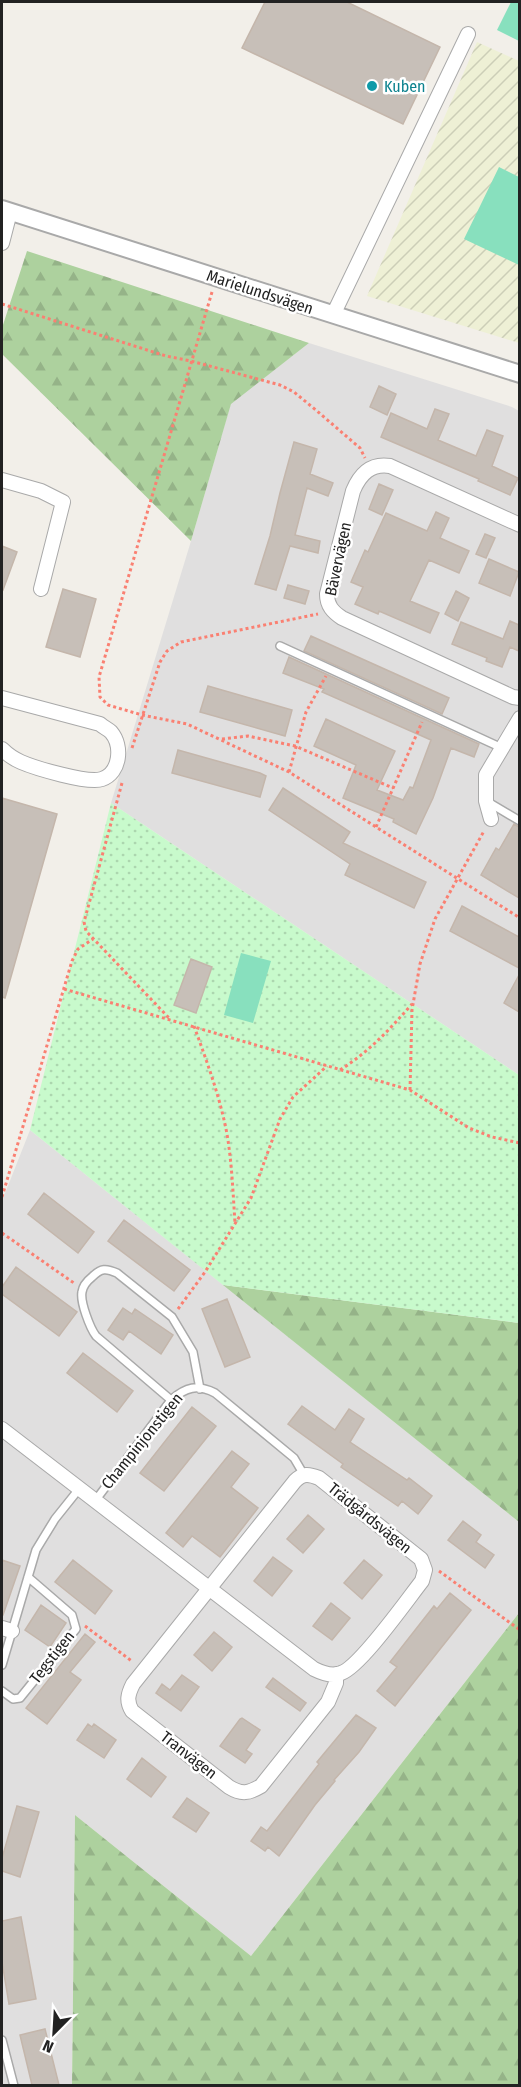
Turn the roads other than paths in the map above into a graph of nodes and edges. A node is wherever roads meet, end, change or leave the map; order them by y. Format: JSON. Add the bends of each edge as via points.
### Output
{"nodes":[{"id":1,"x":468,"y":34,"type":"dead end"},
{"id":2,"x":6,"y":211,"type":"edge"},
{"id":3,"x":2,"y":243,"type":"edge"},
{"id":4,"x":333,"y":315,"type":"junction"},
{"id":5,"x":519,"y":374,"type":"edge"},
{"id":6,"x":2,"y":480,"type":"edge"},
{"id":7,"x":519,"y":525,"type":"edge"},
{"id":8,"x":41,"y":589,"type":"dead end"},
{"id":9,"x":280,"y":646,"type":"dead end"},
{"id":10,"x":2,"y":698,"type":"edge"},
{"id":11,"x":519,"y":698,"type":"edge"},
{"id":12,"x":519,"y":718,"type":"edge"},
{"id":13,"x":502,"y":748,"type":"junction"},
{"id":14,"x":2,"y":749,"type":"edge"},
{"id":15,"x":486,"y":801,"type":"junction"},
{"id":16,"x":491,"y":819,"type":"road end"},
{"id":17,"x":519,"y":821,"type":"edge"},
{"id":18,"x":200,"y":1389,"type":"junction"},
{"id":19,"x":171,"y":1400,"type":"junction"},
{"id":20,"x":2,"y":1429,"type":"edge"},
{"id":21,"x":304,"y":1475,"type":"junction"},
{"id":22,"x":79,"y":1489,"type":"junction"},
{"id":23,"x":94,"y":1501,"type":"junction"},
{"id":24,"x":28,"y":1577,"type":"junction"},
{"id":25,"x":209,"y":1588,"type":"junction"},
{"id":26,"x":7,"y":1630,"type":"edge"},
{"id":27,"x":2,"y":1665,"type":"edge"},
{"id":28,"x":336,"y":1674,"type":"junction"},
{"id":29,"x":2,"y":1691,"type":"edge"},
{"id":30,"x":2,"y":2040,"type":"edge"},
{"id":31,"x":14,"y":2085,"type":"edge"}],
"edges":[{"from":1,"to":4,"type":"street"},
{"from":2,"to":3,"type":"street"},
{"from":2,"to":4,"type":"street","name":"Marielundsvägen"},
{"from":4,"to":5,"type":"street","name":"Marielundsvägen"},
{"from":6,"to":8,"type":"street","via":[[63,502]]},
{"from":7,"to":11,"type":"street","name":"Bävervägen","via":[[390,466],[371,468],[359,477],[353,490],[327,594],[332,611],[342,618]]},
{"from":9,"to":13,"type":"lane"},
{"from":10,"to":14,"type":"street","via":[[100,724],[118,743],[118,761],[102,779],[87,781],[20,762]]},
{"from":12,"to":13,"type":"street"},
{"from":13,"to":15,"type":"street","via":[[486,775]]},
{"from":15,"to":16,"type":"street"},
{"from":15,"to":17,"type":"lane"},
{"from":18,"to":19,"type":"lane","name":"Champinjonstigen","via":[[184,1390]]},
{"from":18,"to":19,"type":"lane","via":[[193,1352],[172,1317],[117,1273],[99,1270],[84,1284],[81,1293],[91,1329]]},
{"from":18,"to":21,"type":"lane","name":"Champinjonstigen","via":[[215,1393],[294,1458]]},
{"from":19,"to":23,"type":"lane","name":"Champinjonstigen"},
{"from":20,"to":22,"type":"street"},
{"from":21,"to":25,"type":"street","via":[[295,1481]]},
{"from":21,"to":28,"type":"street","name":"Trädgårdsvägen","via":[[319,1478],[421,1559],[425,1570],[422,1581],[357,1663]]},
{"from":22,"to":23,"type":"street"},
{"from":22,"to":24,"type":"lane","via":[[36,1550]]},
{"from":23,"to":25,"type":"street"},
{"from":24,"to":26,"type":"lane"},
{"from":24,"to":29,"type":"lane","name":"Tegstigen","via":[[74,1618],[75,1632],[20,1698],[13,1699]]},
{"from":25,"to":28,"type":"street","via":[[314,1669]]},
{"from":25,"to":28,"type":"street","name":"Tranvägen","via":[[144,1670],[128,1694],[129,1706],[229,1787],[249,1793],[261,1786],[328,1702]]},
{"from":26,"to":27,"type":"lane"},
{"from":30,"to":31,"type":"lane"}]}
